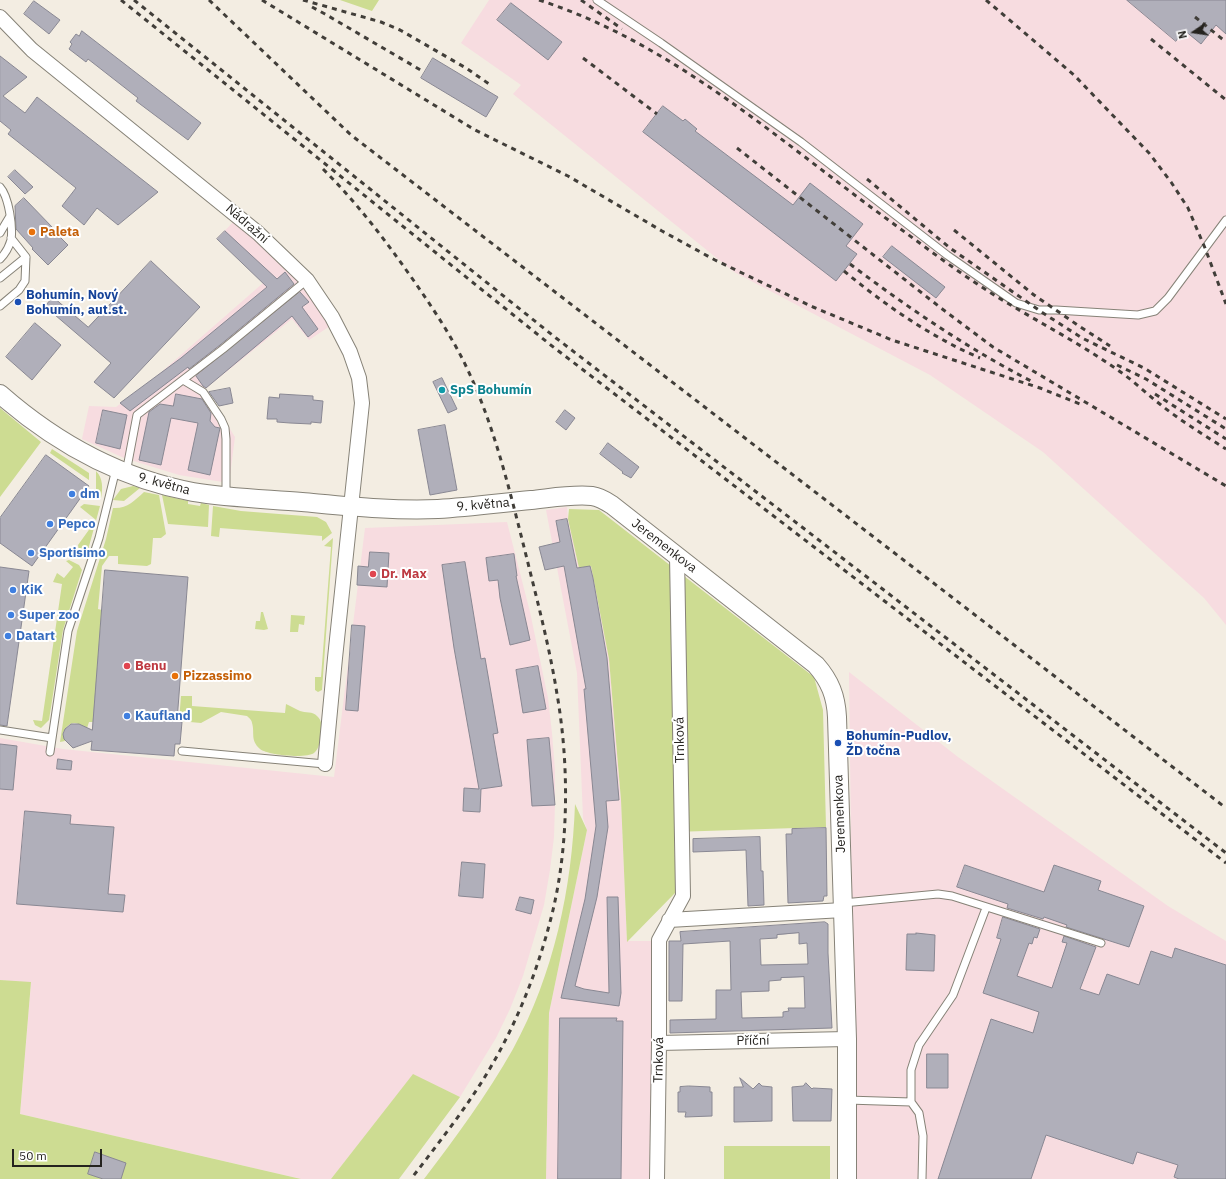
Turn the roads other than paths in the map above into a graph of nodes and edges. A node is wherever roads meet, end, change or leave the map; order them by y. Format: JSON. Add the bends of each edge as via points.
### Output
{"nodes":[{"id":1,"x":597,"y":0,"type":"edge"},
{"id":2,"x":0,"y":17,"type":"edge"},
{"id":3,"x":2,"y":192,"type":"edge"},
{"id":4,"x":10,"y":216,"type":"junction"},
{"id":5,"x":1226,"y":220,"type":"edge"},
{"id":6,"x":0,"y":233,"type":"edge"},
{"id":7,"x":11,"y":238,"type":"junction"},
{"id":8,"x":26,"y":257,"type":"junction"},
{"id":9,"x":0,"y":259,"type":"edge"},
{"id":10,"x":0,"y":278,"type":"edge"},
{"id":11,"x":307,"y":280,"type":"junction"},
{"id":12,"x":0,"y":306,"type":"edge"},
{"id":13,"x":183,"y":380,"type":"junction"},
{"id":14,"x":0,"y":394,"type":"edge"},
{"id":15,"x":121,"y":471,"type":"junction"},
{"id":16,"x":226,"y":496,"type":"junction"},
{"id":17,"x":568,"y":496,"type":"joint"},
{"id":18,"x":351,"y":506,"type":"junction"},
{"id":19,"x":677,"y":556,"type":"junction"},
{"id":20,"x":0,"y":730,"type":"edge"},
{"id":21,"x":52,"y":738,"type":"junction"},
{"id":22,"x":50,"y":752,"type":"dead end"},
{"id":23,"x":182,"y":752,"type":"dead end"},
{"id":24,"x":325,"y":764,"type":"joint"},
{"id":25,"x":843,"y":906,"type":"junction"},
{"id":26,"x":986,"y":908,"type":"junction"},
{"id":27,"x":669,"y":920,"type":"junction"},
{"id":28,"x":1101,"y":943,"type":"dead end"},
{"id":29,"x":847,"y":1039,"type":"junction"},
{"id":30,"x":659,"y":1043,"type":"junction"},
{"id":31,"x":847,"y":1100,"type":"junction"},
{"id":32,"x":911,"y":1102,"type":"junction"},
{"id":33,"x":657,"y":1179,"type":"edge"},
{"id":34,"x":847,"y":1179,"type":"edge"},
{"id":35,"x":922,"y":1179,"type":"edge"}],
"edges":[{"from":1,"to":5,"type":"lane","via":[[801,142],[947,255],[1016,303],[1039,310],[1138,315],[1154,311],[1168,298]]},
{"from":2,"to":11,"type":"street","name":"Nádražní","via":[[32,50],[258,233]]},
{"from":3,"to":4,"type":"lane"},
{"from":4,"to":6,"type":"lane"},
{"from":4,"to":7,"type":"lane"},
{"from":7,"to":8,"type":"lane"},
{"from":7,"to":9,"type":"lane","via":[[5,254]]},
{"from":8,"to":10,"type":"lane"},
{"from":8,"to":12,"type":"lane","via":[[25,281],[19,290]]},
{"from":11,"to":13,"type":"lane"},
{"from":11,"to":18,"type":"street","name":"Nádražní","via":[[341,332],[360,378],[362,403]]},
{"from":13,"to":15,"type":"lane","via":[[137,415]]},
{"from":13,"to":16,"type":"lane","via":[[203,392],[225,428]]},
{"from":14,"to":15,"type":"street","name":"9. května","via":[[48,432],[78,451]]},
{"from":15,"to":16,"type":"street","name":"9. května","via":[[159,484]]},
{"from":15,"to":21,"type":"lane","via":[[68,631]]},
{"from":16,"to":18,"type":"street","name":"9. května"},
{"from":17,"to":18,"type":"street","name":"9. května","via":[[438,509]]},
{"from":17,"to":19,"type":"street","name":"Jeremenkova","via":[[591,496],[605,501]]},
{"from":18,"to":24,"type":"street"},
{"from":19,"to":25,"type":"street","name":"Jeremenkova","via":[[816,665],[829,682],[835,698],[837,717]]},
{"from":19,"to":27,"type":"street","name":"Trnková","via":[[683,896]]},
{"from":20,"to":21,"type":"lane"},
{"from":21,"to":22,"type":"lane"},
{"from":23,"to":24,"type":"lane"},
{"from":25,"to":26,"type":"lane","via":[[938,894]]},
{"from":25,"to":27,"type":"street"},
{"from":25,"to":29,"type":"street","name":"Jeremenkova"},
{"from":26,"to":28,"type":"lane"},
{"from":26,"to":32,"type":"lane","via":[[953,995],[919,1045],[911,1070]]},
{"from":27,"to":30,"type":"street","name":"Trnková","via":[[659,940]]},
{"from":29,"to":30,"type":"street","name":"Příční"},
{"from":29,"to":31,"type":"street","name":"Jeremenkova"},
{"from":30,"to":33,"type":"street","name":"Trnková"},
{"from":31,"to":32,"type":"lane"},
{"from":31,"to":34,"type":"street","name":"Jeremenkova"},
{"from":32,"to":35,"type":"lane","via":[[919,1113],[923,1136]]}]}
